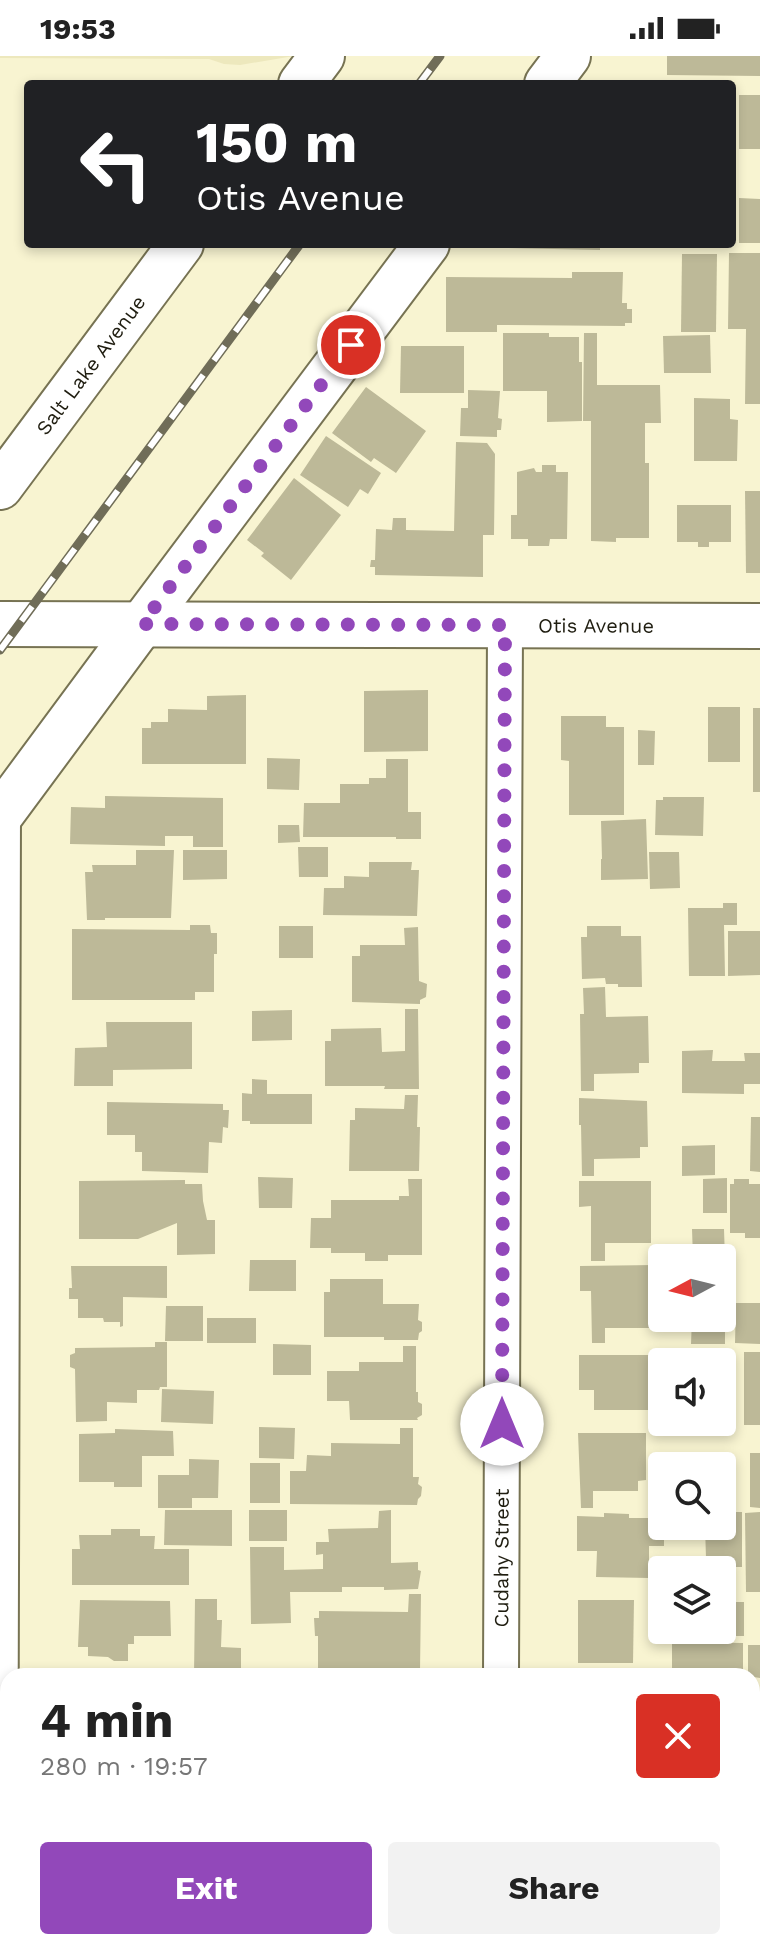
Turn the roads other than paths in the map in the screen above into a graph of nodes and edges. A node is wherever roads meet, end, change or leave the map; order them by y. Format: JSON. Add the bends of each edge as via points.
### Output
{"nodes":[{"id":1,"x":322,"y":56,"type":"edge"},
{"id":2,"x":568,"y":56,"type":"edge"},
{"id":3,"x":304,"y":80,"type":"edge"},
{"id":4,"x":550,"y":80,"type":"edge"},
{"id":5,"x":178,"y":248,"type":"edge"},
{"id":6,"x":424,"y":248,"type":"edge"},
{"id":7,"x":0,"y":487,"type":"edge"},
{"id":8,"x":0,"y":624,"type":"edge"},
{"id":9,"x":142,"y":624,"type":"junction"},
{"id":10,"x":505,"y":625,"type":"junction"},
{"id":11,"x":760,"y":626,"type":"edge"},
{"id":12,"x":2,"y":814,"type":"edge"},
{"id":13,"x":0,"y":1668,"type":"edge"},
{"id":14,"x":501,"y":1668,"type":"edge"}],
"edges":[{"from":1,"to":3,"type":"street"},
{"from":2,"to":4,"type":"street"},
{"from":5,"to":7,"type":"street","name":"Salt Lake Avenue"},
{"from":6,"to":9,"type":"street"},
{"from":8,"to":9,"type":"street","name":"Otis Avenue"},
{"from":9,"to":10,"type":"street","name":"Otis Avenue"},
{"from":9,"to":12,"type":"street"},
{"from":10,"to":11,"type":"street","name":"Otis Avenue"},
{"from":10,"to":14,"type":"street","name":"Cudahy Street"},
{"from":12,"to":13,"type":"street"}]}
